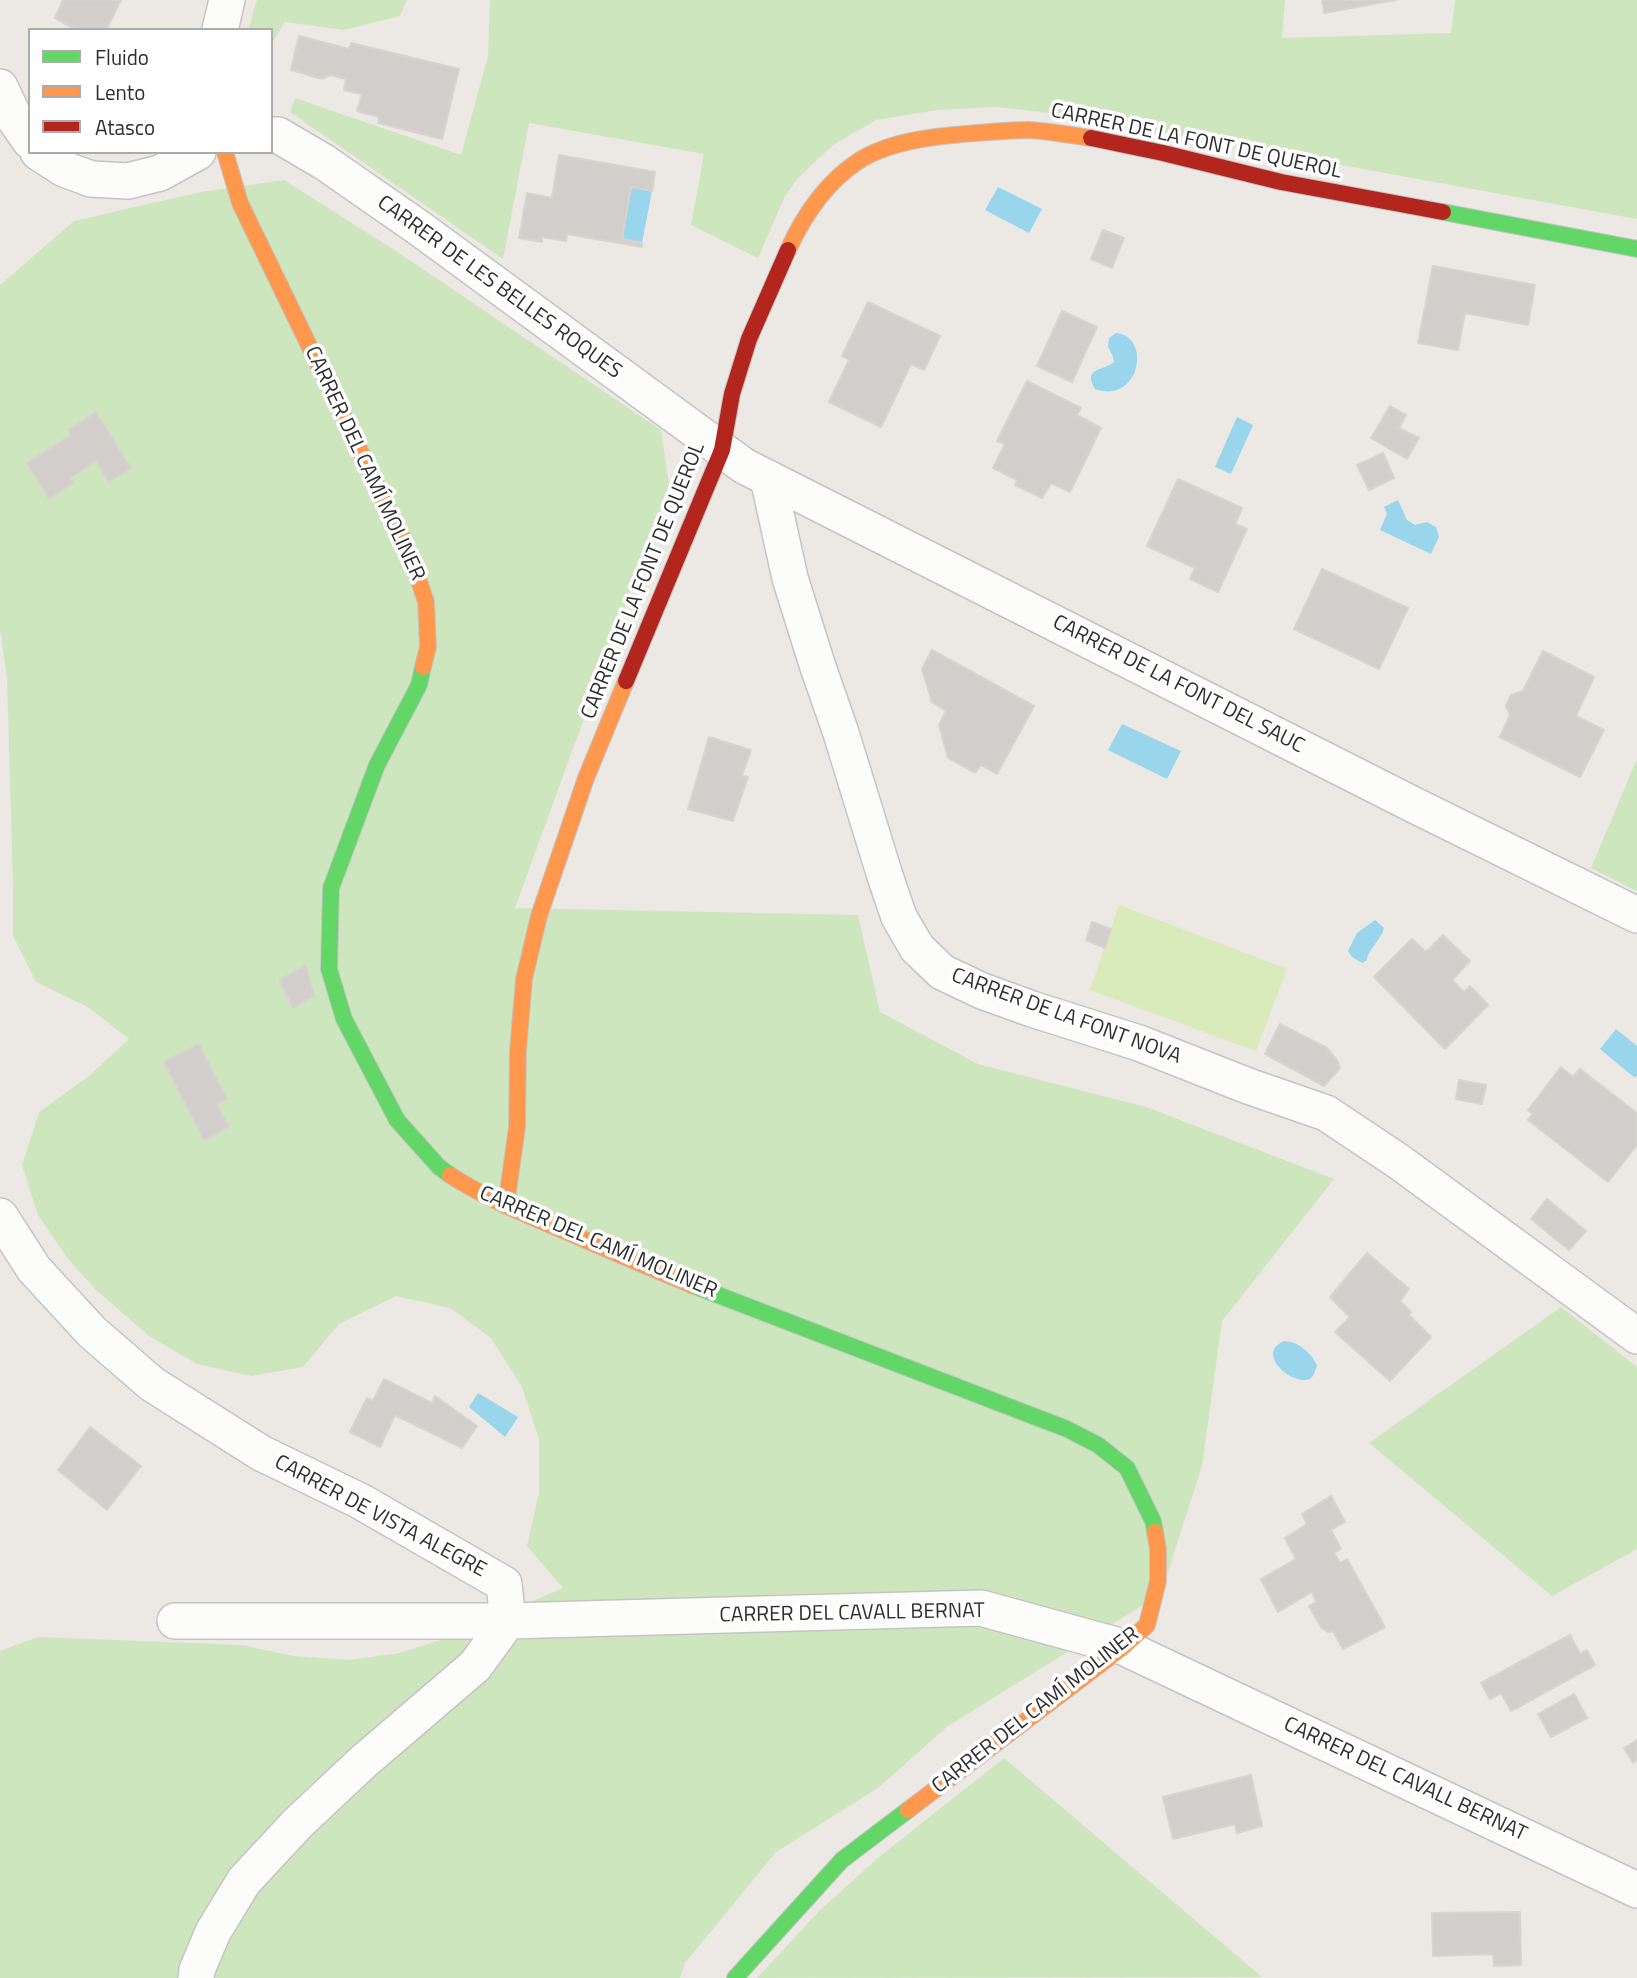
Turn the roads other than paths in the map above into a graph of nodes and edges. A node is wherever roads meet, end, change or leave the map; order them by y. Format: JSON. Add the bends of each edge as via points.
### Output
{"nodes":[{"id":1,"x":227,"y":0,"type":"edge"},
{"id":2,"x":220,"y":28,"type":"edge"},
{"id":3,"x":0,"y":87,"type":"edge"},
{"id":4,"x":273,"y":135,"type":"edge"},
{"id":5,"x":28,"y":138,"type":"edge"},
{"id":6,"x":41,"y":154,"type":"edge"},
{"id":7,"x":194,"y":154,"type":"edge"},
{"id":8,"x":226,"y":154,"type":"edge"},
{"id":9,"x":1637,"y":248,"type":"edge"},
{"id":10,"x":722,"y":450,"type":"junction"},
{"id":11,"x":768,"y":478,"type":"junction"},
{"id":12,"x":1637,"y":915,"type":"edge"},
{"id":13,"x":506,"y":1206,"type":"junction"},
{"id":14,"x":0,"y":1216,"type":"edge"},
{"id":15,"x":1637,"y":1336,"type":"edge"},
{"id":16,"x":175,"y":1621,"type":"dead end"},
{"id":17,"x":508,"y":1621,"type":"junction"},
{"id":18,"x":1123,"y":1647,"type":"junction"},
{"id":19,"x":1637,"y":1890,"type":"edge"},
{"id":20,"x":195,"y":1978,"type":"edge"},
{"id":21,"x":735,"y":1978,"type":"edge"}],
"edges":[{"from":1,"to":2,"type":"street"},
{"from":3,"to":5,"type":"street"},
{"from":4,"to":10,"type":"street","name":"CARRER DE LES BELLES ROQUES","via":[[324,162],[419,228]]},
{"from":6,"to":7,"type":"street","via":[[91,179],[128,181],[160,173]]},
{"from":8,"to":13,"type":"street","name":"CARRER DEL CAMÍ MOLINER","via":[[240,203],[410,554],[426,602],[428,647],[419,685],[377,765],[331,888],[329,969],[344,1018],[397,1120],[439,1167]]},
{"from":9,"to":10,"type":"street","name":"CARRER DE LA FONT DE QUEROL","via":[[1281,182],[1091,138],[1028,130],[920,139],[857,162],[827,188],[797,230],[749,339],[732,394]]},
{"from":10,"to":11,"type":"street","name":"CARRER DE LA FONT DEL SAUC"},
{"from":10,"to":13,"type":"street","name":"CARRER DE LA FONT DE QUEROL","via":[[586,778],[539,916],[524,979],[517,1127]]},
{"from":11,"to":12,"type":"street","name":"CARRER DE LA FONT DEL SAUC"},
{"from":11,"to":15,"type":"street","name":"CARRER DE LA FONT NOVA","via":[[809,639],[895,907],[917,948],[942,972],[982,991],[1326,1113]]},
{"from":13,"to":18,"type":"street","name":"CARRER DEL CAMÍ MOLINER","via":[[649,1268],[1067,1429],[1098,1445],[1127,1468],[1153,1521],[1158,1549],[1158,1581],[1147,1625]]},
{"from":14,"to":17,"type":"street","name":"CARRER DE VISTA ALEGRE","via":[[34,1269],[92,1332],[152,1384],[261,1453],[360,1501],[504,1584]]},
{"from":16,"to":17,"type":"street","name":"CARRER DEL CAVALL BERNAT"},
{"from":17,"to":18,"type":"street","name":"CARRER DEL CAVALL BERNAT","via":[[981,1608]]},
{"from":17,"to":20,"type":"street","via":[[475,1666],[307,1814],[244,1881],[213,1932]]},
{"from":18,"to":19,"type":"street","name":"CARRER DEL CAVALL BERNAT"},
{"from":18,"to":21,"type":"street","name":"CARRER DEL CAMÍ MOLINER","via":[[842,1860]]}]}
